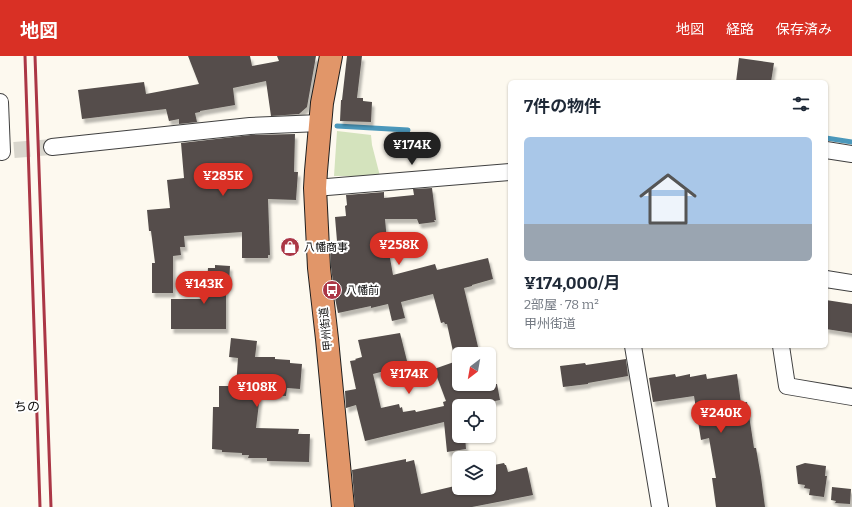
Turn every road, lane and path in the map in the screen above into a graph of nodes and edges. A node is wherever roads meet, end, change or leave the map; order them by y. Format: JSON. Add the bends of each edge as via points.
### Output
{"nodes":[{"id":1,"x":331,"y":56,"type":"edge"},
{"id":2,"x":0,"y":102,"type":"edge"},
{"id":3,"x":320,"y":123,"type":"junction"},
{"id":4,"x":52,"y":147,"type":"tunnel mouth"},
{"id":5,"x":828,"y":150,"type":"edge"},
{"id":6,"x":5,"y":152,"type":"edge"},
{"id":7,"x":852,"y":154,"type":"edge"},
{"id":8,"x":508,"y":172,"type":"edge"},
{"id":9,"x":315,"y":188,"type":"junction"},
{"id":10,"x":828,"y":279,"type":"edge"},
{"id":11,"x":852,"y":283,"type":"edge"},
{"id":12,"x":633,"y":348,"type":"edge"},
{"id":13,"x":781,"y":348,"type":"edge"},
{"id":14,"x":852,"y":397,"type":"edge"},
{"id":15,"x":343,"y":507,"type":"edge"},
{"id":16,"x":660,"y":507,"type":"edge"}],
"edges":[{"from":1,"to":3,"type":"highway","name":"甲州街道"},
{"from":2,"to":6,"type":"street"},
{"from":3,"to":4,"type":"street","via":[[250,126]]},
{"from":3,"to":9,"type":"highway","name":"甲州街道"},
{"from":5,"to":7,"type":"street"},
{"from":8,"to":9,"type":"street"},
{"from":9,"to":15,"type":"highway","name":"甲州街道","via":[[319,268]]},
{"from":10,"to":11,"type":"street"},
{"from":12,"to":16,"type":"street"},
{"from":13,"to":14,"type":"street","via":[[787,386]]}]}
